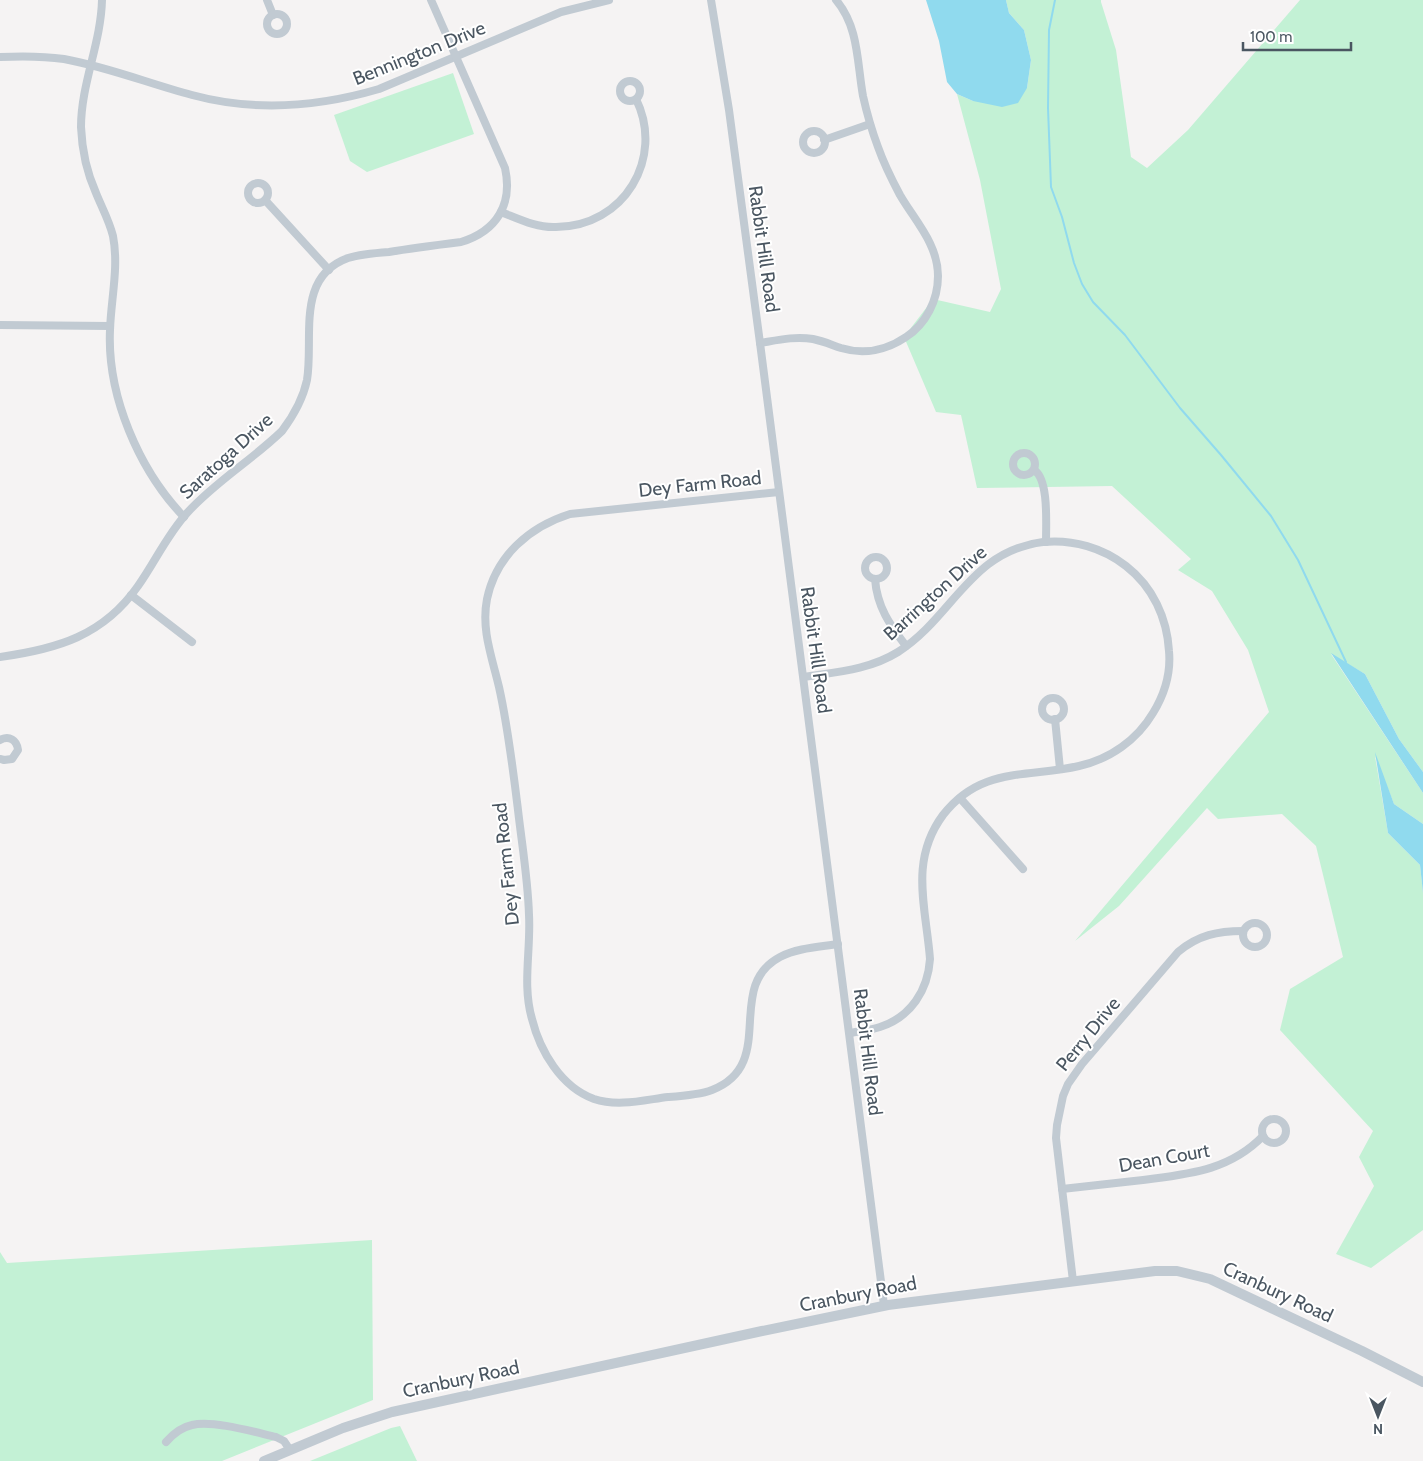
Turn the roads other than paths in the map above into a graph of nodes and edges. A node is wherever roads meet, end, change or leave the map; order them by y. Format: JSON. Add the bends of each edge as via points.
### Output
{"nodes":[{"id":1,"x":102,"y":0,"type":"edge"},
{"id":2,"x":267,"y":0,"type":"edge"},
{"id":3,"x":431,"y":0,"type":"edge"},
{"id":4,"x":609,"y":0,"type":"edge"},
{"id":5,"x":711,"y":0,"type":"edge"},
{"id":6,"x":836,"y":0,"type":"edge"},
{"id":7,"x":273,"y":15,"type":"dead end"},
{"id":8,"x":0,"y":57,"type":"edge"},
{"id":9,"x":455,"y":57,"type":"junction"},
{"id":10,"x":91,"y":65,"type":"junction"},
{"id":11,"x":636,"y":99,"type":"dead end"},
{"id":12,"x":870,"y":124,"type":"junction"},
{"id":13,"x":824,"y":140,"type":"dead end"},
{"id":14,"x":265,"y":200,"type":"dead end"},
{"id":15,"x":501,"y":212,"type":"junction"},
{"id":16,"x":328,"y":270,"type":"junction"},
{"id":17,"x":0,"y":325,"type":"edge"},
{"id":18,"x":110,"y":326,"type":"junction"},
{"id":19,"x":760,"y":343,"type":"junction"},
{"id":20,"x":1034,"y":470,"type":"dead end"},
{"id":21,"x":779,"y":492,"type":"junction"},
{"id":22,"x":184,"y":517,"type":"junction"},
{"id":23,"x":1046,"y":542,"type":"junction"},
{"id":24,"x":876,"y":579,"type":"dead end"},
{"id":25,"x":131,"y":595,"type":"junction"},
{"id":26,"x":192,"y":642,"type":"dead end"},
{"id":27,"x":906,"y":646,"type":"junction"},
{"id":28,"x":0,"y":657,"type":"edge"},
{"id":29,"x":804,"y":677,"type":"junction"},
{"id":30,"x":1055,"y":719,"type":"dead end"},
{"id":31,"x":0,"y":740,"type":"edge"},
{"id":32,"x":0,"y":759,"type":"edge"},
{"id":33,"x":1060,"y":769,"type":"junction"},
{"id":34,"x":960,"y":798,"type":"junction"},
{"id":35,"x":1023,"y":869,"type":"dead end"},
{"id":36,"x":1243,"y":931,"type":"dead end"},
{"id":37,"x":838,"y":944,"type":"junction"},
{"id":38,"x":850,"y":1033,"type":"junction"},
{"id":39,"x":1263,"y":1136,"type":"dead end"},
{"id":40,"x":1062,"y":1189,"type":"junction"},
{"id":41,"x":1073,"y":1281,"type":"junction"},
{"id":42,"x":884,"y":1306,"type":"junction"},
{"id":43,"x":1423,"y":1382,"type":"edge"},
{"id":44,"x":166,"y":1442,"type":"dead end"},
{"id":45,"x":290,"y":1450,"type":"junction"},
{"id":46,"x":264,"y":1461,"type":"edge"}],
"edges":[{"from":1,"to":10,"type":"street"},
{"from":2,"to":7,"type":"street"},
{"from":3,"to":9,"type":"street","name":"Saratoga Drive"},
{"from":4,"to":9,"type":"street","name":"Bennington Drive","via":[[562,12]]},
{"from":5,"to":19,"type":"street","name":"Rabbit Hill Road"},
{"from":6,"to":12,"type":"street","via":[[853,30]]},
{"from":8,"to":10,"type":"street","name":"Bennington Drive","via":[[45,57]]},
{"from":9,"to":10,"type":"street","name":"Bennington Drive","via":[[401,82],[361,95],[330,102],[279,106],[193,96]]},
{"from":9,"to":15,"type":"street","name":"Saratoga Drive","via":[[505,168],[507,190]]},
{"from":10,"to":18,"type":"street","via":[[82,113],[83,145],[90,180],[109,222],[114,243],[116,268]]},
{"from":11,"to":15,"type":"street","via":[[645,124],[646,152],[635,181],[615,205],[592,220],[556,227],[532,224]]},
{"from":12,"to":13,"type":"street"},
{"from":12,"to":19,"type":"street","via":[[892,178],[934,251],[938,276],[930,309],[908,336],[876,350],[852,351],[801,338]]},
{"from":14,"to":16,"type":"street"},
{"from":15,"to":16,"type":"street","name":"Saratoga Drive","via":[[487,229],[472,239],[355,256]]},
{"from":16,"to":22,"type":"street","name":"Saratoga Drive","via":[[310,304],[307,381],[291,419],[272,441],[202,498]]},
{"from":17,"to":18,"type":"street"},
{"from":18,"to":22,"type":"street","via":[[116,386],[130,433],[150,472]]},
{"from":19,"to":21,"type":"street","name":"Rabbit Hill Road"},
{"from":20,"to":23,"type":"street","via":[[1043,482]]},
{"from":21,"to":29,"type":"street","name":"Rabbit Hill Road"},
{"from":21,"to":37,"type":"street","name":"Dey Farm Road","via":[[570,514],[533,530],[512,550],[497,572],[487,599],[485,628],[504,712],[527,888],[527,988],[531,1019],[552,1064],[572,1086],[592,1098],[618,1103],[704,1093],[724,1084],[744,1061],[750,1042],[752,992],[768,965],[796,951]]},
{"from":22,"to":25,"type":"street","name":"Saratoga Drive"},
{"from":23,"to":27,"type":"street","name":"Barrington Drive","via":[[1019,547],[992,560]]},
{"from":23,"to":33,"type":"street","name":"Barrington Drive","via":[[1062,541],[1092,547],[1117,559],[1133,572],[1161,612],[1170,655],[1162,695],[1140,731],[1105,758]]},
{"from":24,"to":27,"type":"street","via":[[881,609]]},
{"from":25,"to":26,"type":"street"},
{"from":25,"to":28,"type":"street","name":"Saratoga Drive","via":[[107,619],[78,637],[46,650]]},
{"from":27,"to":29,"type":"street","name":"Barrington Drive","via":[[880,661],[850,671]]},
{"from":29,"to":37,"type":"street","name":"Rabbit Hill Road"},
{"from":30,"to":33,"type":"street"},
{"from":31,"to":32,"type":"street","via":[[11,739],[18,750],[12,759]]},
{"from":33,"to":34,"type":"street","name":"Barrington Drive","via":[[994,778]]},
{"from":34,"to":35,"type":"street"},
{"from":34,"to":38,"type":"street","name":"Barrington Drive","via":[[937,824],[923,862],[921,891],[930,959],[922,992],[909,1010],[891,1023]]},
{"from":36,"to":40,"type":"street","name":"Perry Drive","via":[[1208,934],[1178,952],[1075,1073],[1063,1096],[1056,1125]]},
{"from":37,"to":38,"type":"street","name":"Rabbit Hill Road"},
{"from":38,"to":42,"type":"street","name":"Rabbit Hill Road"},
{"from":39,"to":40,"type":"street","name":"Dean Court","via":[[1236,1157],[1193,1174]]},
{"from":40,"to":41,"type":"street","name":"Perry Drive"},
{"from":41,"to":42,"type":"street","name":"Cranbury Road"},
{"from":41,"to":43,"type":"street","name":"Cranbury Road","via":[[1155,1272],[1195,1274]]},
{"from":42,"to":45,"type":"street","name":"Cranbury Road","via":[[392,1412]]},
{"from":44,"to":45,"type":"street","via":[[184,1428],[210,1425],[276,1437],[284,1441]]},
{"from":45,"to":46,"type":"street","name":"Cranbury Road"}]}
